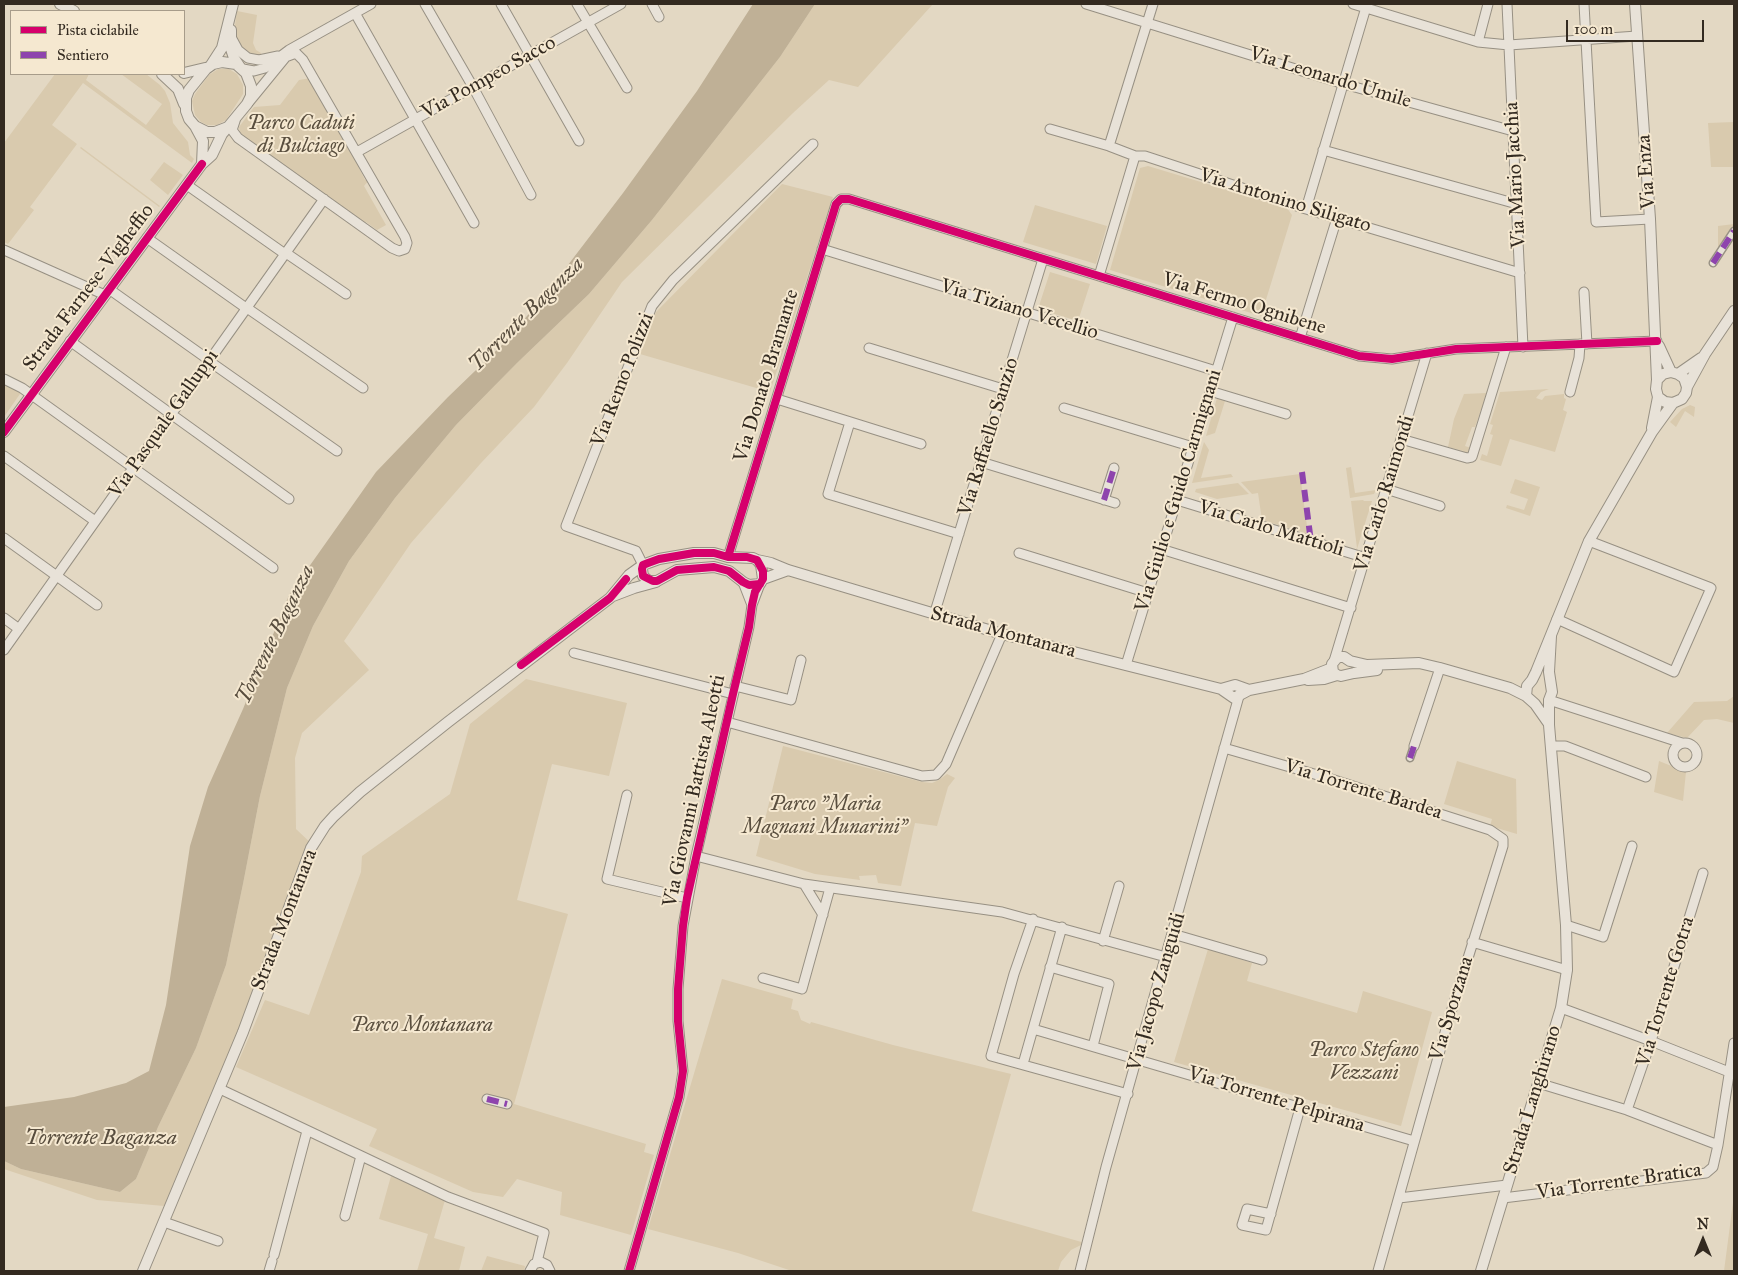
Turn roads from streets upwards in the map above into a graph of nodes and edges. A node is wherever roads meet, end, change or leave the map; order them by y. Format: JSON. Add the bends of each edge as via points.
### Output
{"nodes":[{"id":1,"x":60,"y":4,"type":"edge"},
{"id":2,"x":233,"y":4,"type":"edge"},
{"id":3,"x":371,"y":4,"type":"edge"},
{"id":4,"x":425,"y":4,"type":"edge"},
{"id":5,"x":502,"y":4,"type":"edge"},
{"id":6,"x":577,"y":4,"type":"edge"},
{"id":7,"x":621,"y":4,"type":"edge"},
{"id":8,"x":652,"y":4,"type":"edge"},
{"id":9,"x":1086,"y":4,"type":"edge"},
{"id":10,"x":1153,"y":4,"type":"edge"},
{"id":11,"x":1353,"y":4,"type":"edge"},
{"id":12,"x":1488,"y":4,"type":"edge"},
{"id":13,"x":1507,"y":4,"type":"edge"},
{"id":14,"x":1584,"y":4,"type":"edge"},
{"id":15,"x":1635,"y":4,"type":"edge"},
{"id":16,"x":1366,"y":6,"type":"edge"},
{"id":17,"x":72,"y":10,"type":"edge"},
{"id":18,"x":355,"y":13,"type":"junction"},
{"id":19,"x":231,"y":17,"type":"junction"},
{"id":20,"x":659,"y":17,"type":"dead end"},
{"id":21,"x":588,"y":22,"type":"junction"},
{"id":22,"x":1147,"y":22,"type":"junction"},
{"id":23,"x":231,"y":34,"type":"junction"},
{"id":24,"x":1637,"y":36,"type":"junction"},
{"id":25,"x":1587,"y":41,"type":"junction"},
{"id":26,"x":1478,"y":42,"type":"junction"},
{"id":27,"x":300,"y":44,"type":"junction"},
{"id":28,"x":1509,"y":45,"type":"junction"},
{"id":29,"x":287,"y":54,"type":"junction"},
{"id":30,"x":530,"y":54,"type":"junction"},
{"id":31,"x":300,"y":56,"type":"junction"},
{"id":32,"x":209,"y":66,"type":"junction"},
{"id":33,"x":241,"y":68,"type":"junction"},
{"id":34,"x":185,"y":73,"type":"edge"},
{"id":35,"x":163,"y":75,"type":"edge"},
{"id":36,"x":1344,"y":84,"type":"junction"},
{"id":37,"x":473,"y":87,"type":"junction"},
{"id":38,"x":627,"y":88,"type":"dead end"},
{"id":39,"x":247,"y":104,"type":"junction"},
{"id":40,"x":185,"y":107,"type":"junction"},
{"id":41,"x":415,"y":120,"type":"junction"},
{"id":42,"x":231,"y":124,"type":"junction"},
{"id":43,"x":195,"y":126,"type":"junction"},
{"id":44,"x":1050,"y":129,"type":"dead end"},
{"id":45,"x":1513,"y":131,"type":"junction"},
{"id":46,"x":579,"y":141,"type":"dead end"},
{"id":47,"x":813,"y":144,"type":"dead end"},
{"id":48,"x":1109,"y":146,"type":"junction"},
{"id":49,"x":1323,"y":150,"type":"junction"},
{"id":50,"x":356,"y":152,"type":"junction"},
{"id":51,"x":1135,"y":156,"type":"junction"},
{"id":52,"x":202,"y":164,"type":"junction"},
{"id":53,"x":187,"y":185,"type":"junction"},
{"id":54,"x":531,"y":195,"type":"dead end"},
{"id":55,"x":324,"y":199,"type":"junction"},
{"id":56,"x":836,"y":204,"type":"joint"},
{"id":57,"x":1517,"y":204,"type":"junction"},
{"id":58,"x":1306,"y":209,"type":"junction"},
{"id":59,"x":1337,"y":218,"type":"junction"},
{"id":60,"x":1650,"y":219,"type":"junction"},
{"id":61,"x":474,"y":223,"type":"dead end"},
{"id":62,"x":1734,"y":231,"type":"edge"},
{"id":63,"x":147,"y":238,"type":"junction"},
{"id":64,"x":822,"y":249,"type":"junction"},
{"id":65,"x":4,"y":250,"type":"edge"},
{"id":66,"x":285,"y":254,"type":"junction"},
{"id":67,"x":1044,"y":259,"type":"junction"},
{"id":68,"x":1712,"y":263,"type":"dead end"},
{"id":69,"x":1520,"y":273,"type":"junction"},
{"id":70,"x":1099,"y":276,"type":"junction"},
{"id":71,"x":107,"y":292,"type":"junction"},
{"id":72,"x":1584,"y":292,"type":"dead end"},
{"id":73,"x":346,"y":294,"type":"dead end"},
{"id":74,"x":247,"y":308,"type":"junction"},
{"id":75,"x":1734,"y":311,"type":"edge"},
{"id":76,"x":1027,"y":312,"type":"junction"},
{"id":77,"x":1233,"y":317,"type":"junction"},
{"id":78,"x":1300,"y":338,"type":"junction"},
{"id":79,"x":70,"y":341,"type":"junction"},
{"id":80,"x":1657,"y":341,"type":"junction"},
{"id":81,"x":1583,"y":344,"type":"junction"},
{"id":82,"x":1506,"y":347,"type":"junction"},
{"id":83,"x":1523,"y":347,"type":"junction"},
{"id":84,"x":869,"y":348,"type":"dead end"},
{"id":85,"x":1427,"y":353,"type":"junction"},
{"id":86,"x":1705,"y":354,"type":"junction"},
{"id":87,"x":209,"y":360,"type":"junction"},
{"id":88,"x":1216,"y":370,"type":"junction"},
{"id":89,"x":1675,"y":373,"type":"junction"},
{"id":90,"x":4,"y":379,"type":"edge"},
{"id":91,"x":1657,"y":380,"type":"junction"},
{"id":92,"x":363,"y":388,"type":"dead end"},
{"id":93,"x":1687,"y":388,"type":"junction"},
{"id":94,"x":1003,"y":389,"type":"junction"},
{"id":95,"x":1210,"y":391,"type":"junction"},
{"id":96,"x":1570,"y":392,"type":"dead end"},
{"id":97,"x":30,"y":394,"type":"junction"},
{"id":98,"x":1658,"y":397,"type":"junction"},
{"id":99,"x":776,"y":399,"type":"junction"},
{"id":100,"x":1673,"y":403,"type":"junction"},
{"id":101,"x":1064,"y":408,"type":"dead end"},
{"id":102,"x":171,"y":414,"type":"junction"},
{"id":103,"x":1286,"y":414,"type":"dead end"},
{"id":104,"x":850,"y":422,"type":"junction"},
{"id":105,"x":4,"y":432,"type":"edge"},
{"id":106,"x":1652,"y":432,"type":"junction"},
{"id":107,"x":1401,"y":439,"type":"junction"},
{"id":108,"x":921,"y":444,"type":"dead end"},
{"id":109,"x":1193,"y":447,"type":"junction"},
{"id":110,"x":337,"y":451,"type":"dead end"},
{"id":111,"x":4,"y":456,"type":"edge"},
{"id":112,"x":981,"y":462,"type":"junction"},
{"id":113,"x":133,"y":467,"type":"junction"},
{"id":114,"x":1114,"y":468,"type":"dead end"},
{"id":115,"x":1386,"y":489,"type":"junction"},
{"id":116,"x":289,"y":499,"type":"dead end"},
{"id":117,"x":1104,"y":500,"type":"junction"},
{"id":118,"x":1176,"y":500,"type":"junction"},
{"id":119,"x":1115,"y":503,"type":"dead end"},
{"id":120,"x":1440,"y":506,"type":"dead end"},
{"id":121,"x":95,"y":521,"type":"junction"},
{"id":122,"x":958,"y":534,"type":"junction"},
{"id":123,"x":4,"y":538,"type":"edge"},
{"id":124,"x":1589,"y":541,"type":"junction"},
{"id":125,"x":1161,"y":549,"type":"junction"},
{"id":126,"x":1019,"y":553,"type":"dead end"},
{"id":127,"x":728,"y":557,"type":"junction"},
{"id":128,"x":1366,"y":558,"type":"junction"},
{"id":129,"x":758,"y":560,"type":"junction"},
{"id":130,"x":643,"y":565,"type":"junction"},
{"id":131,"x":273,"y":568,"type":"dead end"},
{"id":132,"x":788,"y":570,"type":"junction"},
{"id":133,"x":56,"y":576,"type":"junction"},
{"id":134,"x":657,"y":581,"type":"junction"},
{"id":135,"x":761,"y":581,"type":"junction"},
{"id":136,"x":742,"y":582,"type":"junction"},
{"id":137,"x":1148,"y":593,"type":"junction"},
{"id":138,"x":610,"y":598,"type":"junction"},
{"id":139,"x":97,"y":605,"type":"dead end"},
{"id":140,"x":752,"y":605,"type":"junction"},
{"id":141,"x":1351,"y":608,"type":"junction"},
{"id":142,"x":934,"y":615,"type":"junction"},
{"id":143,"x":4,"y":618,"type":"edge"},
{"id":144,"x":1557,"y":619,"type":"junction"},
{"id":145,"x":19,"y":629,"type":"junction"},
{"id":146,"x":1002,"y":634,"type":"junction"},
{"id":147,"x":1342,"y":636,"type":"junction"},
{"id":148,"x":1551,"y":636,"type":"junction"},
{"id":149,"x":4,"y":650,"type":"edge"},
{"id":150,"x":574,"y":653,"type":"dead end"},
{"id":151,"x":800,"y":660,"type":"dead end"},
{"id":152,"x":1348,"y":660,"type":"junction"},
{"id":153,"x":1402,"y":663,"type":"junction"},
{"id":154,"x":1126,"y":665,"type":"junction"},
{"id":155,"x":1334,"y":668,"type":"junction"},
{"id":156,"x":1440,"y":668,"type":"junction"},
{"id":157,"x":1347,"y":674,"type":"junction"},
{"id":158,"x":1550,"y":684,"type":"junction"},
{"id":159,"x":1528,"y":687,"type":"junction"},
{"id":160,"x":734,"y":690,"type":"junction"},
{"id":161,"x":1234,"y":692,"type":"junction"},
{"id":162,"x":1549,"y":700,"type":"junction"},
{"id":163,"x":1534,"y":704,"type":"junction"},
{"id":164,"x":726,"y":722,"type":"junction"},
{"id":165,"x":1550,"y":725,"type":"junction"},
{"id":166,"x":1682,"y":743,"type":"dead end"},
{"id":167,"x":1414,"y":746,"type":"joint"},
{"id":168,"x":1552,"y":746,"type":"junction"},
{"id":169,"x":1224,"y":748,"type":"junction"},
{"id":170,"x":1410,"y":758,"type":"dead end"},
{"id":171,"x":1646,"y":777,"type":"dead end"},
{"id":172,"x":627,"y":795,"type":"dead end"},
{"id":173,"x":1500,"y":836,"type":"joint"},
{"id":174,"x":1632,"y":846,"type":"dead end"},
{"id":175,"x":696,"y":856,"type":"junction"},
{"id":176,"x":1703,"y":873,"type":"dead end"},
{"id":177,"x":804,"y":884,"type":"junction"},
{"id":178,"x":1119,"y":886,"type":"dead end"},
{"id":179,"x":830,"y":888,"type":"junction"},
{"id":180,"x":687,"y":898,"type":"junction"},
{"id":181,"x":823,"y":915,"type":"junction"},
{"id":182,"x":1033,"y":919,"type":"junction"},
{"id":183,"x":1566,"y":925,"type":"junction"},
{"id":184,"x":1062,"y":927,"type":"junction"},
{"id":185,"x":1173,"y":934,"type":"junction"},
{"id":186,"x":1103,"y":941,"type":"junction"},
{"id":187,"x":1472,"y":942,"type":"junction"},
{"id":188,"x":1166,"y":957,"type":"junction"},
{"id":189,"x":1262,"y":960,"type":"dead end"},
{"id":190,"x":1050,"y":967,"type":"junction"},
{"id":191,"x":1567,"y":970,"type":"junction"},
{"id":192,"x":763,"y":978,"type":"dead end"},
{"id":193,"x":1561,"y":1008,"type":"junction"},
{"id":194,"x":1033,"y":1029,"type":"junction"},
{"id":195,"x":1652,"y":1041,"type":"junction"},
{"id":196,"x":1734,"y":1043,"type":"edge"},
{"id":197,"x":1093,"y":1046,"type":"junction"},
{"id":198,"x":1138,"y":1059,"type":"junction"},
{"id":199,"x":1023,"y":1064,"type":"junction"},
{"id":200,"x":1730,"y":1072,"type":"junction"},
{"id":201,"x":1538,"y":1083,"type":"junction"},
{"id":202,"x":220,"y":1089,"type":"junction"},
{"id":203,"x":1128,"y":1094,"type":"junction"},
{"id":204,"x":487,"y":1098,"type":"dead end"},
{"id":205,"x":507,"y":1104,"type":"dead end"},
{"id":206,"x":1300,"y":1108,"type":"junction"},
{"id":207,"x":1628,"y":1110,"type":"junction"},
{"id":208,"x":307,"y":1131,"type":"junction"},
{"id":209,"x":1414,"y":1141,"type":"junction"},
{"id":210,"x":1718,"y":1145,"type":"junction"},
{"id":211,"x":361,"y":1156,"type":"junction"},
{"id":212,"x":1507,"y":1185,"type":"junction"},
{"id":213,"x":1398,"y":1198,"type":"junction"},
{"id":214,"x":1503,"y":1198,"type":"junction"},
{"id":215,"x":1271,"y":1214,"type":"dead end"},
{"id":216,"x":345,"y":1216,"type":"dead end"},
{"id":217,"x":164,"y":1222,"type":"junction"},
{"id":218,"x":218,"y":1241,"type":"dead end"},
{"id":219,"x":537,"y":1262,"type":"junction"},
{"id":220,"x":143,"y":1271,"type":"edge"},
{"id":221,"x":269,"y":1271,"type":"edge"},
{"id":222,"x":530,"y":1271,"type":"edge"},
{"id":223,"x":550,"y":1271,"type":"edge"},
{"id":224,"x":629,"y":1271,"type":"edge"},
{"id":225,"x":1080,"y":1271,"type":"edge"},
{"id":226,"x":1378,"y":1271,"type":"edge"},
{"id":227,"x":1481,"y":1271,"type":"edge"}],
"edges":[{"from":1,"to":17,"type":"street"},
{"from":2,"to":19,"type":"street"},
{"from":3,"to":18,"type":"street"},
{"from":4,"to":37,"type":"street"},
{"from":5,"to":30,"type":"street"},
{"from":6,"to":21,"type":"street"},
{"from":7,"to":21,"type":"street","name":"Via Pompeo Sacco"},
{"from":8,"to":20,"type":"street"},
{"from":9,"to":22,"type":"street","name":"Via Leonardo Umile"},
{"from":10,"to":22,"type":"street"},
{"from":11,"to":16,"type":"street"},
{"from":12,"to":26,"type":"street"},
{"from":13,"to":28,"type":"street","name":"Via Mario Jacchia"},
{"from":14,"to":25,"type":"street"},
{"from":15,"to":24,"type":"street","name":"Via Enza"},
{"from":16,"to":26,"type":"street"},
{"from":16,"to":36,"type":"street"},
{"from":18,"to":27,"type":"street"},
{"from":18,"to":41,"type":"street"},
{"from":19,"to":23,"type":"street"},
{"from":19,"to":32,"type":"street","via":[[221,51]]},
{"from":21,"to":30,"type":"street","name":"Via Pompeo Sacco"},
{"from":21,"to":38,"type":"street"},
{"from":22,"to":36,"type":"street","name":"Via Leonardo Umile"},
{"from":22,"to":48,"type":"street"},
{"from":23,"to":29,"type":"street","via":[[238,50],[252,59]]},
{"from":23,"to":33,"type":"street","via":[[231,49]]},
{"from":24,"to":25,"type":"street"},
{"from":24,"to":60,"type":"street","name":"Via Enza"},
{"from":25,"to":28,"type":"street"},
{"from":25,"to":60,"type":"street","via":[[1596,222]]},
{"from":26,"to":28,"type":"street"},
{"from":27,"to":29,"type":"street"},
{"from":27,"to":31,"type":"street"},
{"from":28,"to":45,"type":"street","name":"Via Mario Jacchia"},
{"from":29,"to":31,"type":"street"},
{"from":29,"to":33,"type":"street","via":[[260,70]]},
{"from":29,"to":39,"type":"street"},
{"from":30,"to":37,"type":"street","name":"Via Pompeo Sacco"},
{"from":30,"to":46,"type":"street"},
{"from":31,"to":50,"type":"street"},
{"from":32,"to":33,"type":"street","via":[[227,62]]},
{"from":32,"to":34,"type":"street"},
{"from":32,"to":40,"type":"street","via":[[189,90]]},
{"from":33,"to":39,"type":"street","via":[[249,77],[251,86]]},
{"from":35,"to":40,"type":"street","via":[[178,88]]},
{"from":36,"to":45,"type":"street","name":"Via Leonardo Umile"},
{"from":36,"to":49,"type":"street"},
{"from":37,"to":41,"type":"street","name":"Via Pompeo Sacco"},
{"from":37,"to":54,"type":"street"},
{"from":39,"to":42,"type":"street"},
{"from":40,"to":43,"type":"street"},
{"from":41,"to":50,"type":"street","name":"Via Pompeo Sacco"},
{"from":41,"to":61,"type":"street"},
{"from":42,"to":43,"type":"street","via":[[211,132]]},
{"from":42,"to":52,"type":"street","name":"Strada Farnese-Vigheffio","via":[[212,155]]},
{"from":42,"to":55,"type":"street","via":[[238,138]]},
{"from":43,"to":52,"type":"street","via":[[203,142]]},
{"from":44,"to":48,"type":"street","name":"Via Antonino Siligato"},
{"from":45,"to":57,"type":"street","name":"Via Mario Jacchia"},
{"from":47,"to":130,"type":"street","name":"Via Remo Polizzi","via":[[673,280],[652,306],[566,526],[636,551]]},
{"from":48,"to":51,"type":"street","name":"Via Antonino Siligato"},
{"from":49,"to":57,"type":"street"},
{"from":49,"to":58,"type":"street"},
{"from":50,"to":55,"type":"street","via":[[405,238],[404,250],[392,248]]},
{"from":51,"to":58,"type":"street","name":"Via Antonino Siligato","via":[[1145,156]]},
{"from":51,"to":70,"type":"street"},
{"from":52,"to":53,"type":"street","name":"Strada Farnese-Vigheffio"},
{"from":53,"to":63,"type":"street","name":"Strada Farnese-Vigheffio"},
{"from":53,"to":66,"type":"street"},
{"from":55,"to":66,"type":"street","name":"Via Pasquale Galluppi"},
{"from":56,"to":64,"type":"street","name":"Via Donato Bramante"},
{"from":56,"to":67,"type":"street","name":"Via Fermo Ognibene","via":[[842,199],[849,199]]},
{"from":57,"to":69,"type":"street","name":"Via Mario Jacchia"},
{"from":58,"to":59,"type":"street","name":"Via Antonino Siligato"},
{"from":59,"to":69,"type":"street","name":"Via Antonino Siligato"},
{"from":59,"to":78,"type":"street"},
{"from":60,"to":80,"type":"street","name":"Via Enza"},
{"from":62,"to":68,"type":"street"},
{"from":63,"to":71,"type":"street","name":"Strada Farnese-Vigheffio"},
{"from":63,"to":74,"type":"street"},
{"from":64,"to":76,"type":"street","name":"Via Tiziano Vecellio"},
{"from":64,"to":99,"type":"street","name":"Via Donato Bramante"},
{"from":65,"to":71,"type":"street"},
{"from":66,"to":73,"type":"street"},
{"from":66,"to":74,"type":"street","name":"Via Pasquale Galluppi"},
{"from":67,"to":70,"type":"street","name":"Via Fermo Ognibene"},
{"from":67,"to":76,"type":"street","name":"Via Raffaello Sanzio"},
{"from":69,"to":83,"type":"street","name":"Via Mario Jacchia"},
{"from":70,"to":77,"type":"street","name":"Via Fermo Ognibene"},
{"from":71,"to":79,"type":"street","name":"Strada Farnese-Vigheffio"},
{"from":71,"to":87,"type":"street"},
{"from":72,"to":81,"type":"street"},
{"from":74,"to":87,"type":"street","name":"Via Pasquale Galluppi"},
{"from":74,"to":92,"type":"street"},
{"from":75,"to":86,"type":"street","name":"Strada Langhirano"},
{"from":76,"to":88,"type":"street","name":"Via Tiziano Vecellio"},
{"from":76,"to":94,"type":"street","name":"Via Raffaello Sanzio"},
{"from":77,"to":78,"type":"street","name":"Via Fermo Ognibene"},
{"from":77,"to":88,"type":"street","name":"Via Giulio e Guido Carmignani"},
{"from":78,"to":85,"type":"street","name":"Via Fermo Ognibene","via":[[1358,356],[1392,359]]},
{"from":79,"to":97,"type":"street","name":"Strada Farnese-Vigheffio"},
{"from":79,"to":102,"type":"street"},
{"from":80,"to":81,"type":"street","name":"Via Fermo Ognibene"},
{"from":80,"to":89,"type":"street","name":"Via Enza"},
{"from":80,"to":91,"type":"street","name":"Via Enza"},
{"from":81,"to":83,"type":"street","name":"Via Fermo Ognibene"},
{"from":81,"to":96,"type":"street"},
{"from":82,"to":83,"type":"street","name":"Via Fermo Ognibene"},
{"from":82,"to":85,"type":"street","name":"Via Fermo Ognibene"},
{"from":82,"to":107,"type":"street","via":[[1470,458]]},
{"from":84,"to":94,"type":"street"},
{"from":85,"to":107,"type":"street","name":"Via Carlo Raimondi"},
{"from":86,"to":89,"type":"street","name":"Strada Langhirano"},
{"from":86,"to":93,"type":"street","name":"Strada Langhirano"},
{"from":87,"to":102,"type":"street","name":"Via Pasquale Galluppi"},
{"from":87,"to":110,"type":"street"},
{"from":88,"to":95,"type":"street","name":"Via Giulio e Guido Carmignani"},
{"from":89,"to":91,"type":"street","name":"Strada Langhirano","via":[[1663,374]]},
{"from":89,"to":93,"type":"street","via":[[1684,378]]},
{"from":90,"to":97,"type":"street"},
{"from":91,"to":98,"type":"street","name":"Strada Langhirano"},
{"from":93,"to":100,"type":"street","name":"Strada Langhirano","via":[[1682,399]]},
{"from":94,"to":112,"type":"street","name":"Via Raffaello Sanzio"},
{"from":95,"to":103,"type":"street"},
{"from":95,"to":109,"type":"street","name":"Via Giulio e Guido Carmignani"},
{"from":97,"to":105,"type":"street","name":"Strada Farnese-Vigheffio"},
{"from":97,"to":113,"type":"street"},
{"from":98,"to":100,"type":"street"},
{"from":98,"to":106,"type":"street","name":"Strada Langhirano"},
{"from":99,"to":104,"type":"street"},
{"from":99,"to":127,"type":"street","name":"Via Donato Bramante"},
{"from":100,"to":106,"type":"street","name":"Strada Langhirano"},
{"from":101,"to":109,"type":"street"},
{"from":102,"to":113,"type":"street","name":"Via Pasquale Galluppi"},
{"from":102,"to":116,"type":"street"},
{"from":104,"to":108,"type":"street"},
{"from":104,"to":122,"type":"street","via":[[828,494]]},
{"from":106,"to":124,"type":"street","name":"Strada Langhirano"},
{"from":107,"to":115,"type":"street","name":"Via Carlo Raimondi"},
{"from":109,"to":118,"type":"street","name":"Via Giulio e Guido Carmignani"},
{"from":111,"to":121,"type":"street"},
{"from":112,"to":117,"type":"street"},
{"from":112,"to":122,"type":"street","name":"Via Raffaello Sanzio"},
{"from":113,"to":121,"type":"street","name":"Via Pasquale Galluppi"},
{"from":113,"to":131,"type":"street"},
{"from":114,"to":117,"type":"street"},
{"from":115,"to":120,"type":"street"},
{"from":115,"to":128,"type":"street","name":"Via Carlo Raimondi"},
{"from":117,"to":119,"type":"street"},
{"from":118,"to":125,"type":"street","name":"Via Giulio e Guido Carmignani"},
{"from":118,"to":128,"type":"street","name":"Via Carlo Mattioli"},
{"from":121,"to":133,"type":"street","name":"Via Pasquale Galluppi"},
{"from":122,"to":142,"type":"street","name":"Via Raffaello Sanzio"},
{"from":123,"to":133,"type":"street"},
{"from":124,"to":144,"type":"street","name":"Strada Langhirano"},
{"from":124,"to":144,"type":"street","via":[[1711,588],[1674,672]]},
{"from":125,"to":137,"type":"street","name":"Via Giulio e Guido Carmignani"},
{"from":125,"to":141,"type":"street"},
{"from":126,"to":137,"type":"street"},
{"from":127,"to":129,"type":"street","name":"Strada Montanara"},
{"from":127,"to":130,"type":"street","name":"Strada Montanara","via":[[694,553]]},
{"from":128,"to":141,"type":"street","name":"Via Carlo Raimondi"},
{"from":129,"to":132,"type":"street","name":"Strada Montanara"},
{"from":129,"to":135,"type":"street","via":[[763,571]]},
{"from":130,"to":134,"type":"street","via":[[643,576]]},
{"from":130,"to":138,"type":"street","name":"Strada Montanara"},
{"from":132,"to":135,"type":"street","name":"Strada Montanara"},
{"from":132,"to":142,"type":"street","name":"Strada Montanara"},
{"from":133,"to":139,"type":"street"},
{"from":133,"to":145,"type":"street","name":"Via Pasquale Galluppi"},
{"from":134,"to":136,"type":"street","name":"Strada Montanara","via":[[677,570],[714,567],[728,571]]},
{"from":134,"to":138,"type":"street","name":"Strada Montanara"},
{"from":135,"to":136,"type":"street","name":"Strada Montanara","via":[[749,585]]},
{"from":135,"to":140,"type":"street","name":"Via Giovanni Battista Aleotti"},
{"from":136,"to":140,"type":"street"},
{"from":137,"to":154,"type":"street","name":"Via Giulio e Guido Carmignani"},
{"from":138,"to":202,"type":"street","name":"Strada Montanara","via":[[440,728],[360,792],[325,826],[310,848]]},
{"from":140,"to":160,"type":"street","name":"Via Giovanni Battista Aleotti"},
{"from":141,"to":147,"type":"street","name":"Via Carlo Raimondi"},
{"from":142,"to":146,"type":"street","name":"Strada Montanara"},
{"from":143,"to":145,"type":"street"},
{"from":144,"to":148,"type":"street","name":"Strada Langhirano"},
{"from":145,"to":149,"type":"street","name":"Via Pasquale Galluppi"},
{"from":146,"to":154,"type":"street","name":"Strada Montanara"},
{"from":146,"to":164,"type":"street","via":[[946,764],[936,775],[922,776]]},
{"from":147,"to":152,"type":"street"},
{"from":147,"to":155,"type":"street","name":"Via Carlo Raimondi"},
{"from":148,"to":158,"type":"street","name":"Strada Langhirano"},
{"from":148,"to":159,"type":"street","name":"Strada Langhirano"},
{"from":150,"to":160,"type":"street"},
{"from":151,"to":160,"type":"street","via":[[791,700]]},
{"from":152,"to":153,"type":"street","name":"Strada Montanara","via":[[1367,665]]},
{"from":152,"to":155,"type":"street","name":"Strada Montanara","via":[[1340,657]]},
{"from":152,"to":157,"type":"street","via":[[1350,670]]},
{"from":153,"to":156,"type":"street","name":"Strada Montanara"},
{"from":153,"to":157,"type":"street","name":"Strada Montanara"},
{"from":154,"to":161,"type":"street","name":"Strada Montanara"},
{"from":155,"to":157,"type":"street","name":"Strada Montanara","via":[[1341,676]]},
{"from":155,"to":161,"type":"street","name":"Strada Montanara","via":[[1324,679],[1304,679]]},
{"from":156,"to":159,"type":"street","name":"Strada Montanara","via":[[1510,688]]},
{"from":156,"to":167,"type":"street"},
{"from":158,"to":159,"type":"street","via":[[1539,678]]},
{"from":158,"to":162,"type":"street","name":"Strada Langhirano"},
{"from":159,"to":163,"type":"street"},
{"from":160,"to":164,"type":"street","name":"Via Giovanni Battista Aleotti"},
{"from":161,"to":169,"type":"street","name":"Via Jacopo Zanguidi","via":[[1234,712]]},
{"from":162,"to":163,"type":"street"},
{"from":162,"to":165,"type":"street","name":"Strada Langhirano"},
{"from":162,"to":166,"type":"street"},
{"from":163,"to":165,"type":"street"},
{"from":164,"to":175,"type":"street","name":"Via Giovanni Battista Aleotti"},
{"from":165,"to":168,"type":"street","name":"Strada Langhirano"},
{"from":167,"to":170,"type":"street"},
{"from":168,"to":171,"type":"street","via":[[1565,746]]},
{"from":168,"to":183,"type":"street","name":"Strada Langhirano"},
{"from":169,"to":173,"type":"street","name":"Via Torrente Bardea","via":[[1328,778]]},
{"from":169,"to":185,"type":"street","name":"Via Jacopo Zanguidi"},
{"from":172,"to":180,"type":"street","via":[[606,879]]},
{"from":173,"to":187,"type":"street","name":"Via Sporzana","via":[[1503,846]]},
{"from":174,"to":183,"type":"street","via":[[1603,937]]},
{"from":175,"to":177,"type":"street"},
{"from":175,"to":180,"type":"street","name":"Via Giovanni Battista Aleotti"},
{"from":176,"to":195,"type":"street","name":"Via Torrente Gotra"},
{"from":177,"to":179,"type":"street"},
{"from":177,"to":181,"type":"street"},
{"from":178,"to":186,"type":"street"},
{"from":179,"to":181,"type":"street"},
{"from":179,"to":182,"type":"street"},
{"from":180,"to":224,"type":"street","name":"Via Giovanni Battista Aleotti","via":[[678,989],[683,1071]]},
{"from":181,"to":192,"type":"street","via":[[802,989]]},
{"from":182,"to":184,"type":"street"},
{"from":182,"to":199,"type":"street","via":[[991,1056]]},
{"from":183,"to":191,"type":"street","name":"Strada Langhirano"},
{"from":184,"to":186,"type":"street"},
{"from":184,"to":190,"type":"street"},
{"from":185,"to":188,"type":"street","name":"Via Jacopo Zanguidi"},
{"from":185,"to":189,"type":"street"},
{"from":186,"to":188,"type":"street"},
{"from":187,"to":191,"type":"street"},
{"from":187,"to":209,"type":"street","name":"Via Sporzana"},
{"from":188,"to":198,"type":"street","name":"Via Jacopo Zanguidi"},
{"from":190,"to":194,"type":"street"},
{"from":190,"to":197,"type":"street","via":[[1109,984]]},
{"from":191,"to":193,"type":"street","name":"Strada Langhirano"},
{"from":193,"to":195,"type":"street"},
{"from":193,"to":201,"type":"street","name":"Strada Langhirano"},
{"from":194,"to":197,"type":"street","name":"Via Torrente Pelpirana"},
{"from":194,"to":199,"type":"street"},
{"from":195,"to":200,"type":"street"},
{"from":195,"to":207,"type":"street","name":"Via Torrente Gotra"},
{"from":196,"to":200,"type":"street","name":"Via Torrente Bratica"},
{"from":197,"to":198,"type":"street","name":"Via Torrente Pelpirana"},
{"from":198,"to":203,"type":"street","name":"Via Jacopo Zanguidi"},
{"from":198,"to":206,"type":"street","name":"Via Torrente Pelpirana"},
{"from":199,"to":203,"type":"street"},
{"from":200,"to":210,"type":"street","name":"Via Torrente Bratica"},
{"from":201,"to":207,"type":"street"},
{"from":201,"to":212,"type":"street","name":"Strada Langhirano"},
{"from":202,"to":208,"type":"street"},
{"from":202,"to":217,"type":"street","name":"Strada Montanara"},
{"from":203,"to":225,"type":"street","name":"Via Jacopo Zanguidi"},
{"from":204,"to":205,"type":"street"},
{"from":206,"to":209,"type":"street","name":"Via Torrente Pelpirana"},
{"from":206,"to":215,"type":"street"},
{"from":207,"to":210,"type":"street"},
{"from":208,"to":211,"type":"street"},
{"from":208,"to":221,"type":"street"},
{"from":209,"to":213,"type":"street","name":"Via Sporzana"},
{"from":210,"to":214,"type":"street","name":"Via Torrente Bratica","via":[[1713,1167],[1706,1172]]},
{"from":211,"to":216,"type":"street"},
{"from":211,"to":219,"type":"street","via":[[448,1197],[544,1233]]},
{"from":212,"to":213,"type":"street","name":"Via Torrente Bratica"},
{"from":212,"to":214,"type":"street","name":"Strada Langhirano"},
{"from":213,"to":226,"type":"street","name":"Via Sporzana"},
{"from":214,"to":227,"type":"street","name":"Strada Langhirano"},
{"from":217,"to":218,"type":"street"},
{"from":217,"to":220,"type":"street","name":"Strada Montanara"},
{"from":219,"to":222,"type":"street"},
{"from":219,"to":223,"type":"street","via":[[544,1263]]}]}
